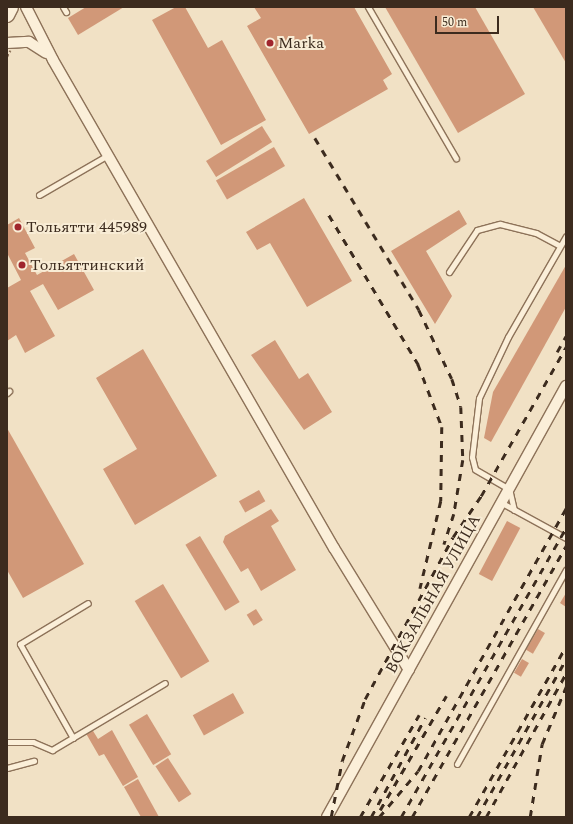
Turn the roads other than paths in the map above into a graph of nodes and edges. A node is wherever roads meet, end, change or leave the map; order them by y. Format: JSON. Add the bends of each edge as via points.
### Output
{"nodes":[{"id":1,"x":11,"y":7,"type":"edge"},
{"id":2,"x":26,"y":7,"type":"edge"},
{"id":3,"x":368,"y":7,"type":"edge"},
{"id":4,"x":7,"y":15,"type":"edge"},
{"id":5,"x":7,"y":42,"type":"edge"},
{"id":6,"x":53,"y":60,"type":"junction"},
{"id":7,"x":108,"y":155,"type":"junction"},
{"id":8,"x":456,"y":158,"type":"dead end"},
{"id":9,"x":39,"y":195,"type":"dead end"},
{"id":10,"x":566,"y":236,"type":"edge"},
{"id":11,"x":560,"y":246,"type":"junction"},
{"id":12,"x":449,"y":272,"type":"dead end"},
{"id":13,"x":566,"y":386,"type":"edge"},
{"id":14,"x":509,"y":489,"type":"junction"},
{"id":15,"x":502,"y":503,"type":"junction"},
{"id":16,"x":514,"y":510,"type":"junction"},
{"id":17,"x":566,"y":538,"type":"edge"},
{"id":18,"x":566,"y":570,"type":"edge"},
{"id":19,"x":88,"y":603,"type":"dead end"},
{"id":20,"x":409,"y":670,"type":"junction"},
{"id":21,"x":165,"y":683,"type":"dead end"},
{"id":22,"x":73,"y":738,"type":"junction"},
{"id":23,"x":7,"y":742,"type":"edge"},
{"id":24,"x":34,"y":761,"type":"dead end"},
{"id":25,"x":457,"y":764,"type":"dead end"},
{"id":26,"x":7,"y":768,"type":"edge"},
{"id":27,"x":327,"y":817,"type":"edge"}],
"edges":[{"from":1,"to":4,"type":"main road"},
{"from":2,"to":6,"type":"street"},
{"from":3,"to":8,"type":"lane"},
{"from":5,"to":6,"type":"street","via":[[38,46]]},
{"from":6,"to":7,"type":"street"},
{"from":7,"to":9,"type":"lane"},
{"from":7,"to":20,"type":"street","via":[[334,548]]},
{"from":10,"to":11,"type":"lane"},
{"from":11,"to":12,"type":"lane","via":[[536,234],[500,224],[477,230]]},
{"from":11,"to":14,"type":"lane","via":[[508,336],[479,398],[472,457],[475,470]]},
{"from":13,"to":14,"type":"street","name":"ВОКЗАЛЬНАЯ УЛИЦА"},
{"from":14,"to":15,"type":"street","name":"ВОКЗАЛЬНАЯ УЛИЦА"},
{"from":14,"to":16,"type":"lane"},
{"from":15,"to":16,"type":"lane"},
{"from":15,"to":20,"type":"street","name":"ВОКЗАЛЬНАЯ УЛИЦА"},
{"from":16,"to":17,"type":"lane"},
{"from":18,"to":25,"type":"lane"},
{"from":19,"to":22,"type":"lane","via":[[20,644]]},
{"from":20,"to":27,"type":"street","name":"ВОКЗАЛЬНАЯ УЛИЦА"},
{"from":21,"to":22,"type":"lane"},
{"from":22,"to":23,"type":"lane","via":[[52,750],[33,742]]},
{"from":24,"to":26,"type":"lane"}]}
